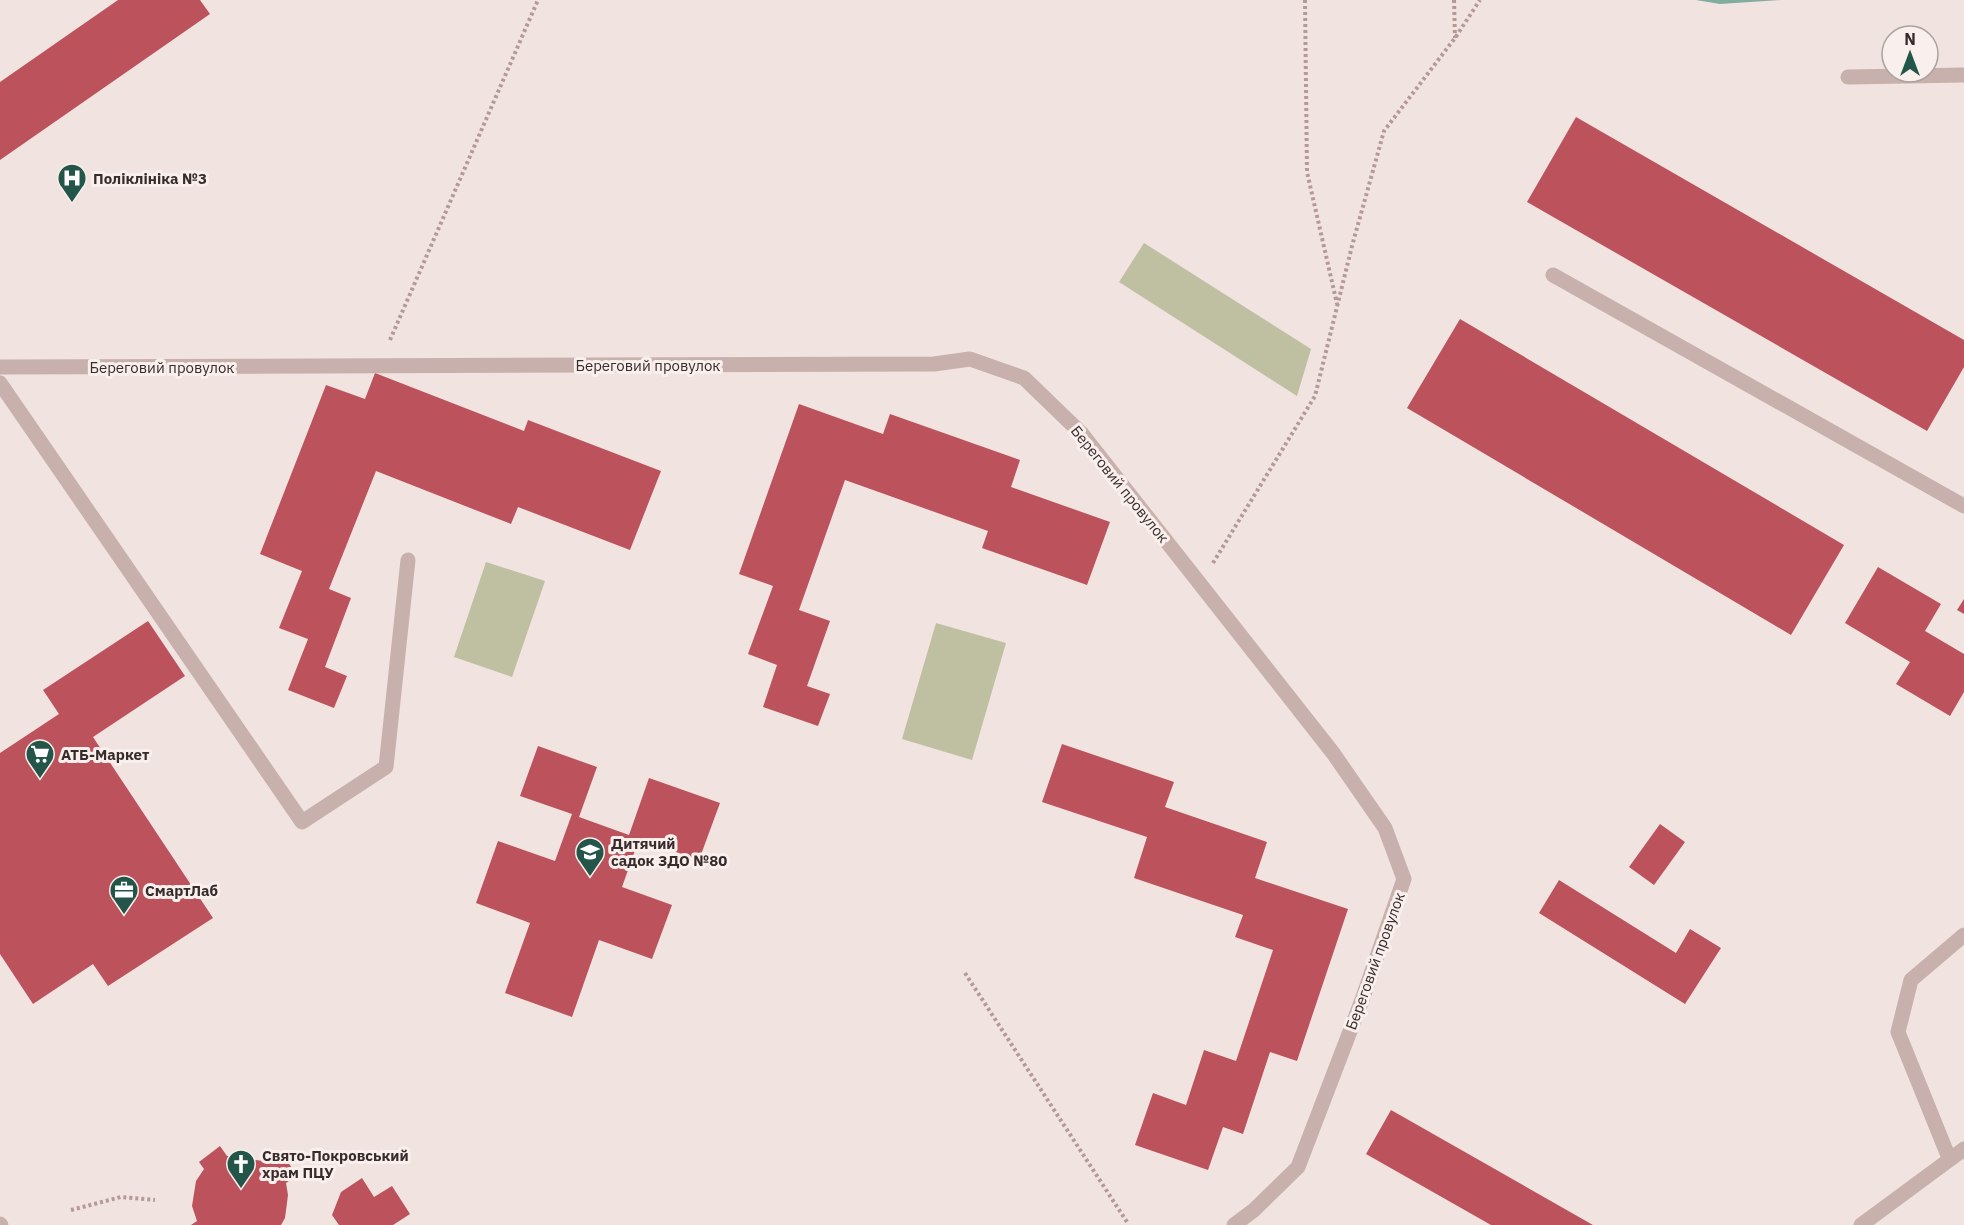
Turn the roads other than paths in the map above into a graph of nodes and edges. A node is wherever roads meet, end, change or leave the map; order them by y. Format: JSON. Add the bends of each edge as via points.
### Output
{"nodes":[{"id":1,"x":1964,"y":75,"type":"edge"},
{"id":2,"x":1848,"y":77,"type":"dead end"},
{"id":3,"x":1553,"y":275,"type":"dead end"},
{"id":4,"x":0,"y":367,"type":"edge"},
{"id":5,"x":0,"y":383,"type":"edge"},
{"id":6,"x":1964,"y":506,"type":"edge"},
{"id":7,"x":408,"y":560,"type":"dead end"},
{"id":8,"x":1964,"y":935,"type":"edge"},
{"id":9,"x":1964,"y":1149,"type":"edge"},
{"id":10,"x":1949,"y":1158,"type":"junction"},
{"id":11,"x":1234,"y":1225,"type":"edge"},
{"id":12,"x":1861,"y":1225,"type":"edge"}],
"edges":[{"from":1,"to":2,"type":"street"},
{"from":3,"to":6,"type":"street"},
{"from":4,"to":11,"type":"street","name":"Береговий провулок","via":[[934,364],[970,359],[1024,378],[1082,434],[1333,753],[1385,828],[1404,879],[1298,1167]]},
{"from":5,"to":7,"type":"street","via":[[302,822],[386,767]]},
{"from":8,"to":10,"type":"street","via":[[1911,980],[1898,1032]]},
{"from":9,"to":10,"type":"street"},
{"from":10,"to":12,"type":"street"}]}
